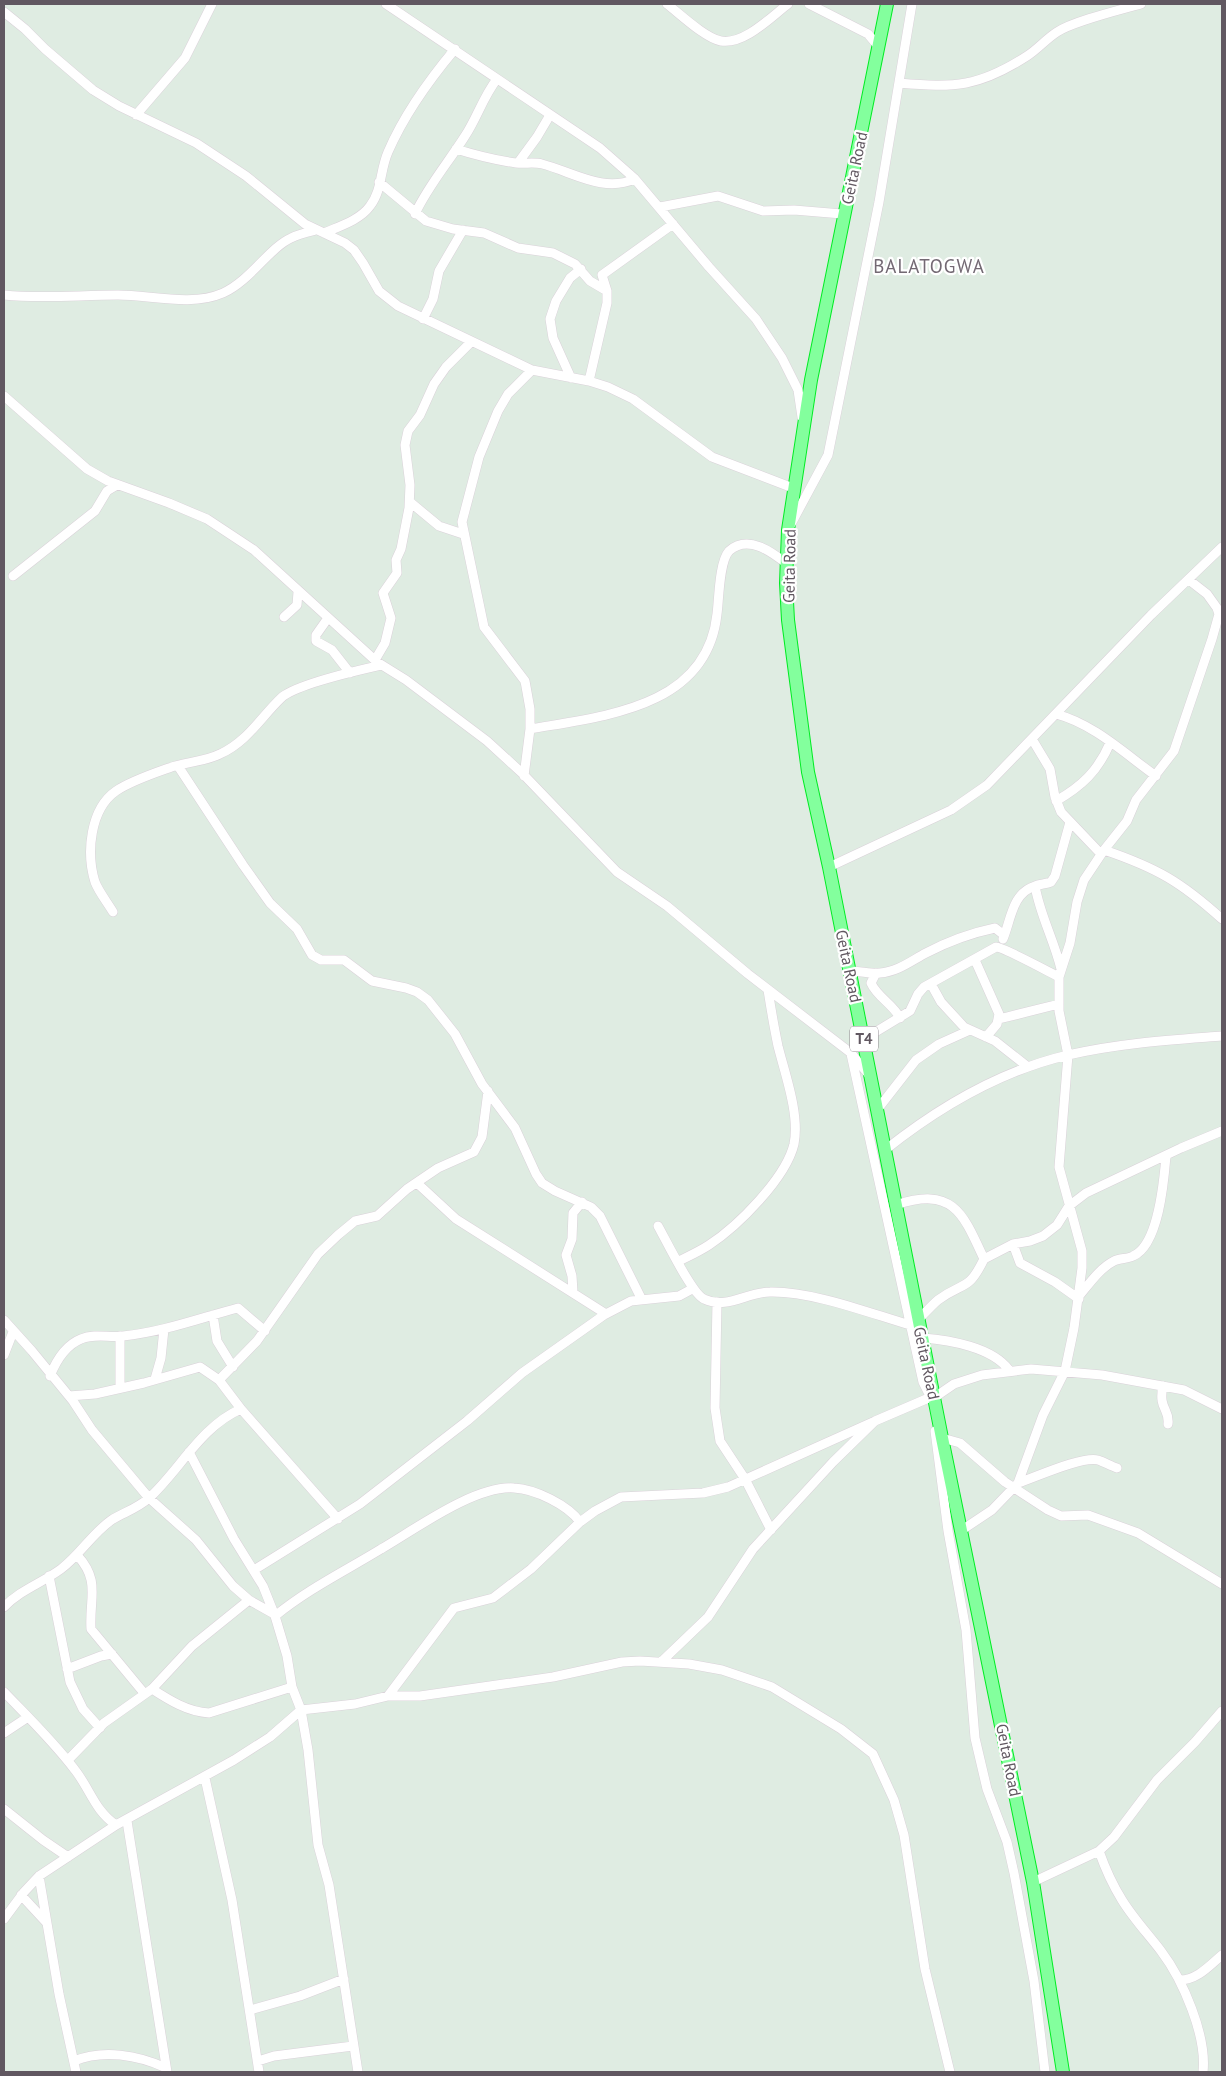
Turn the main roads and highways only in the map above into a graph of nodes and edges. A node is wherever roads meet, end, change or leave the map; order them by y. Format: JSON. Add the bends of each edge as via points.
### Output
{"nodes":[{"id":1,"x":888,"y":4,"type":"edge"},
{"id":2,"x":1063,"y":2072,"type":"edge"}],
"edges":[{"from":1,"to":2,"type":"highway","name":"Geita Road","number":"T4","via":[[793,488],[788,530],[788,620],[808,772],[830,867],[896,1204],[914,1322],[922,1338],[1033,1882]]}]}
